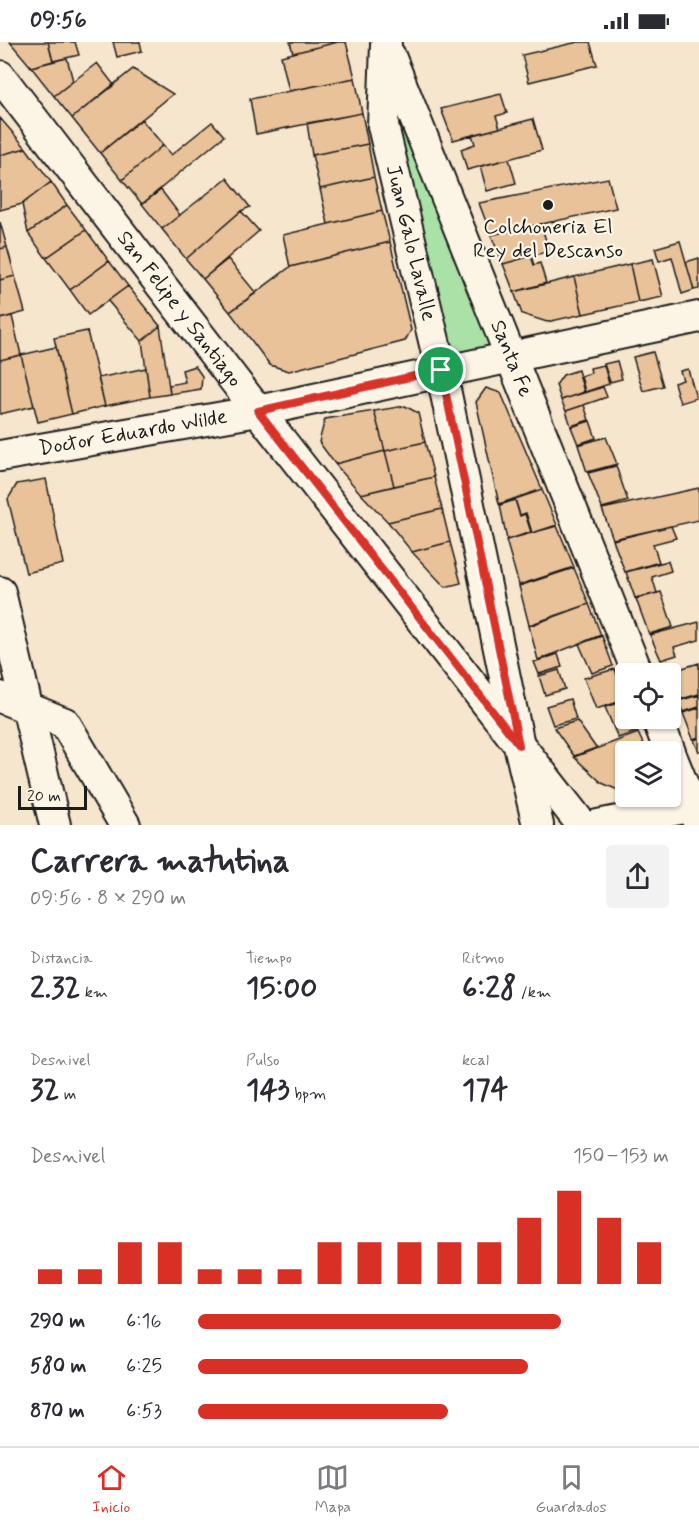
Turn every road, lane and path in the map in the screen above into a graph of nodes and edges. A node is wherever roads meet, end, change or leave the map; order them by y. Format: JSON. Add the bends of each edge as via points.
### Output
{"nodes":[{"id":1,"x":385,"y":43,"type":"edge"},
{"id":2,"x":0,"y":76,"type":"edge"},
{"id":3,"x":699,"y":316,"type":"edge"},
{"id":4,"x":511,"y":357,"type":"junction"},
{"id":5,"x":441,"y":370,"type":"junction"},
{"id":6,"x":258,"y":411,"type":"junction"},
{"id":7,"x":0,"y":456,"type":"edge"},
{"id":8,"x":0,"y":592,"type":"edge"},
{"id":9,"x":634,"y":663,"type":"edge"},
{"id":10,"x":13,"y":701,"type":"edge"},
{"id":11,"x":519,"y":745,"type":"junction"},
{"id":12,"x":681,"y":776,"type":"edge"},
{"id":13,"x":697,"y":812,"type":"edge"},
{"id":14,"x":55,"y":825,"type":"edge"},
{"id":15,"x":125,"y":825,"type":"edge"},
{"id":16,"x":538,"y":825,"type":"edge"},
{"id":17,"x":582,"y":825,"type":"edge"},
{"id":18,"x":598,"y":825,"type":"edge"}],
"edges":[{"from":1,"to":4,"type":"street","name":"Santa Fe"},
{"from":1,"to":5,"type":"street","name":"Juan Galo Lavalle","via":[[383,126]]},
{"from":2,"to":6,"type":"street","name":"San Felipe y Santiago"},
{"from":3,"to":4,"type":"street","name":"Doctor Eduardo Wilde"},
{"from":4,"to":5,"type":"street","name":"Doctor Eduardo Wilde"},
{"from":4,"to":9,"type":"street","name":"Santa Fe"},
{"from":5,"to":6,"type":"street","name":"Doctor Eduardo Wilde"},
{"from":5,"to":11,"type":"street","name":"Juan Galo Lavalle"},
{"from":6,"to":7,"type":"street","name":"Doctor Eduardo Wilde"},
{"from":6,"to":11,"type":"street","name":"San Felipe y Santiago"},
{"from":8,"to":10,"type":"street"},
{"from":10,"to":14,"type":"street"},
{"from":10,"to":15,"type":"street","via":[[65,723]]},
{"from":11,"to":16,"type":"street","name":"Juan Galo Lavalle"},
{"from":11,"to":17,"type":"street","name":"San Felipe y Santiago"},
{"from":12,"to":13,"type":"street"},
{"from":13,"to":18,"type":"street"}]}
